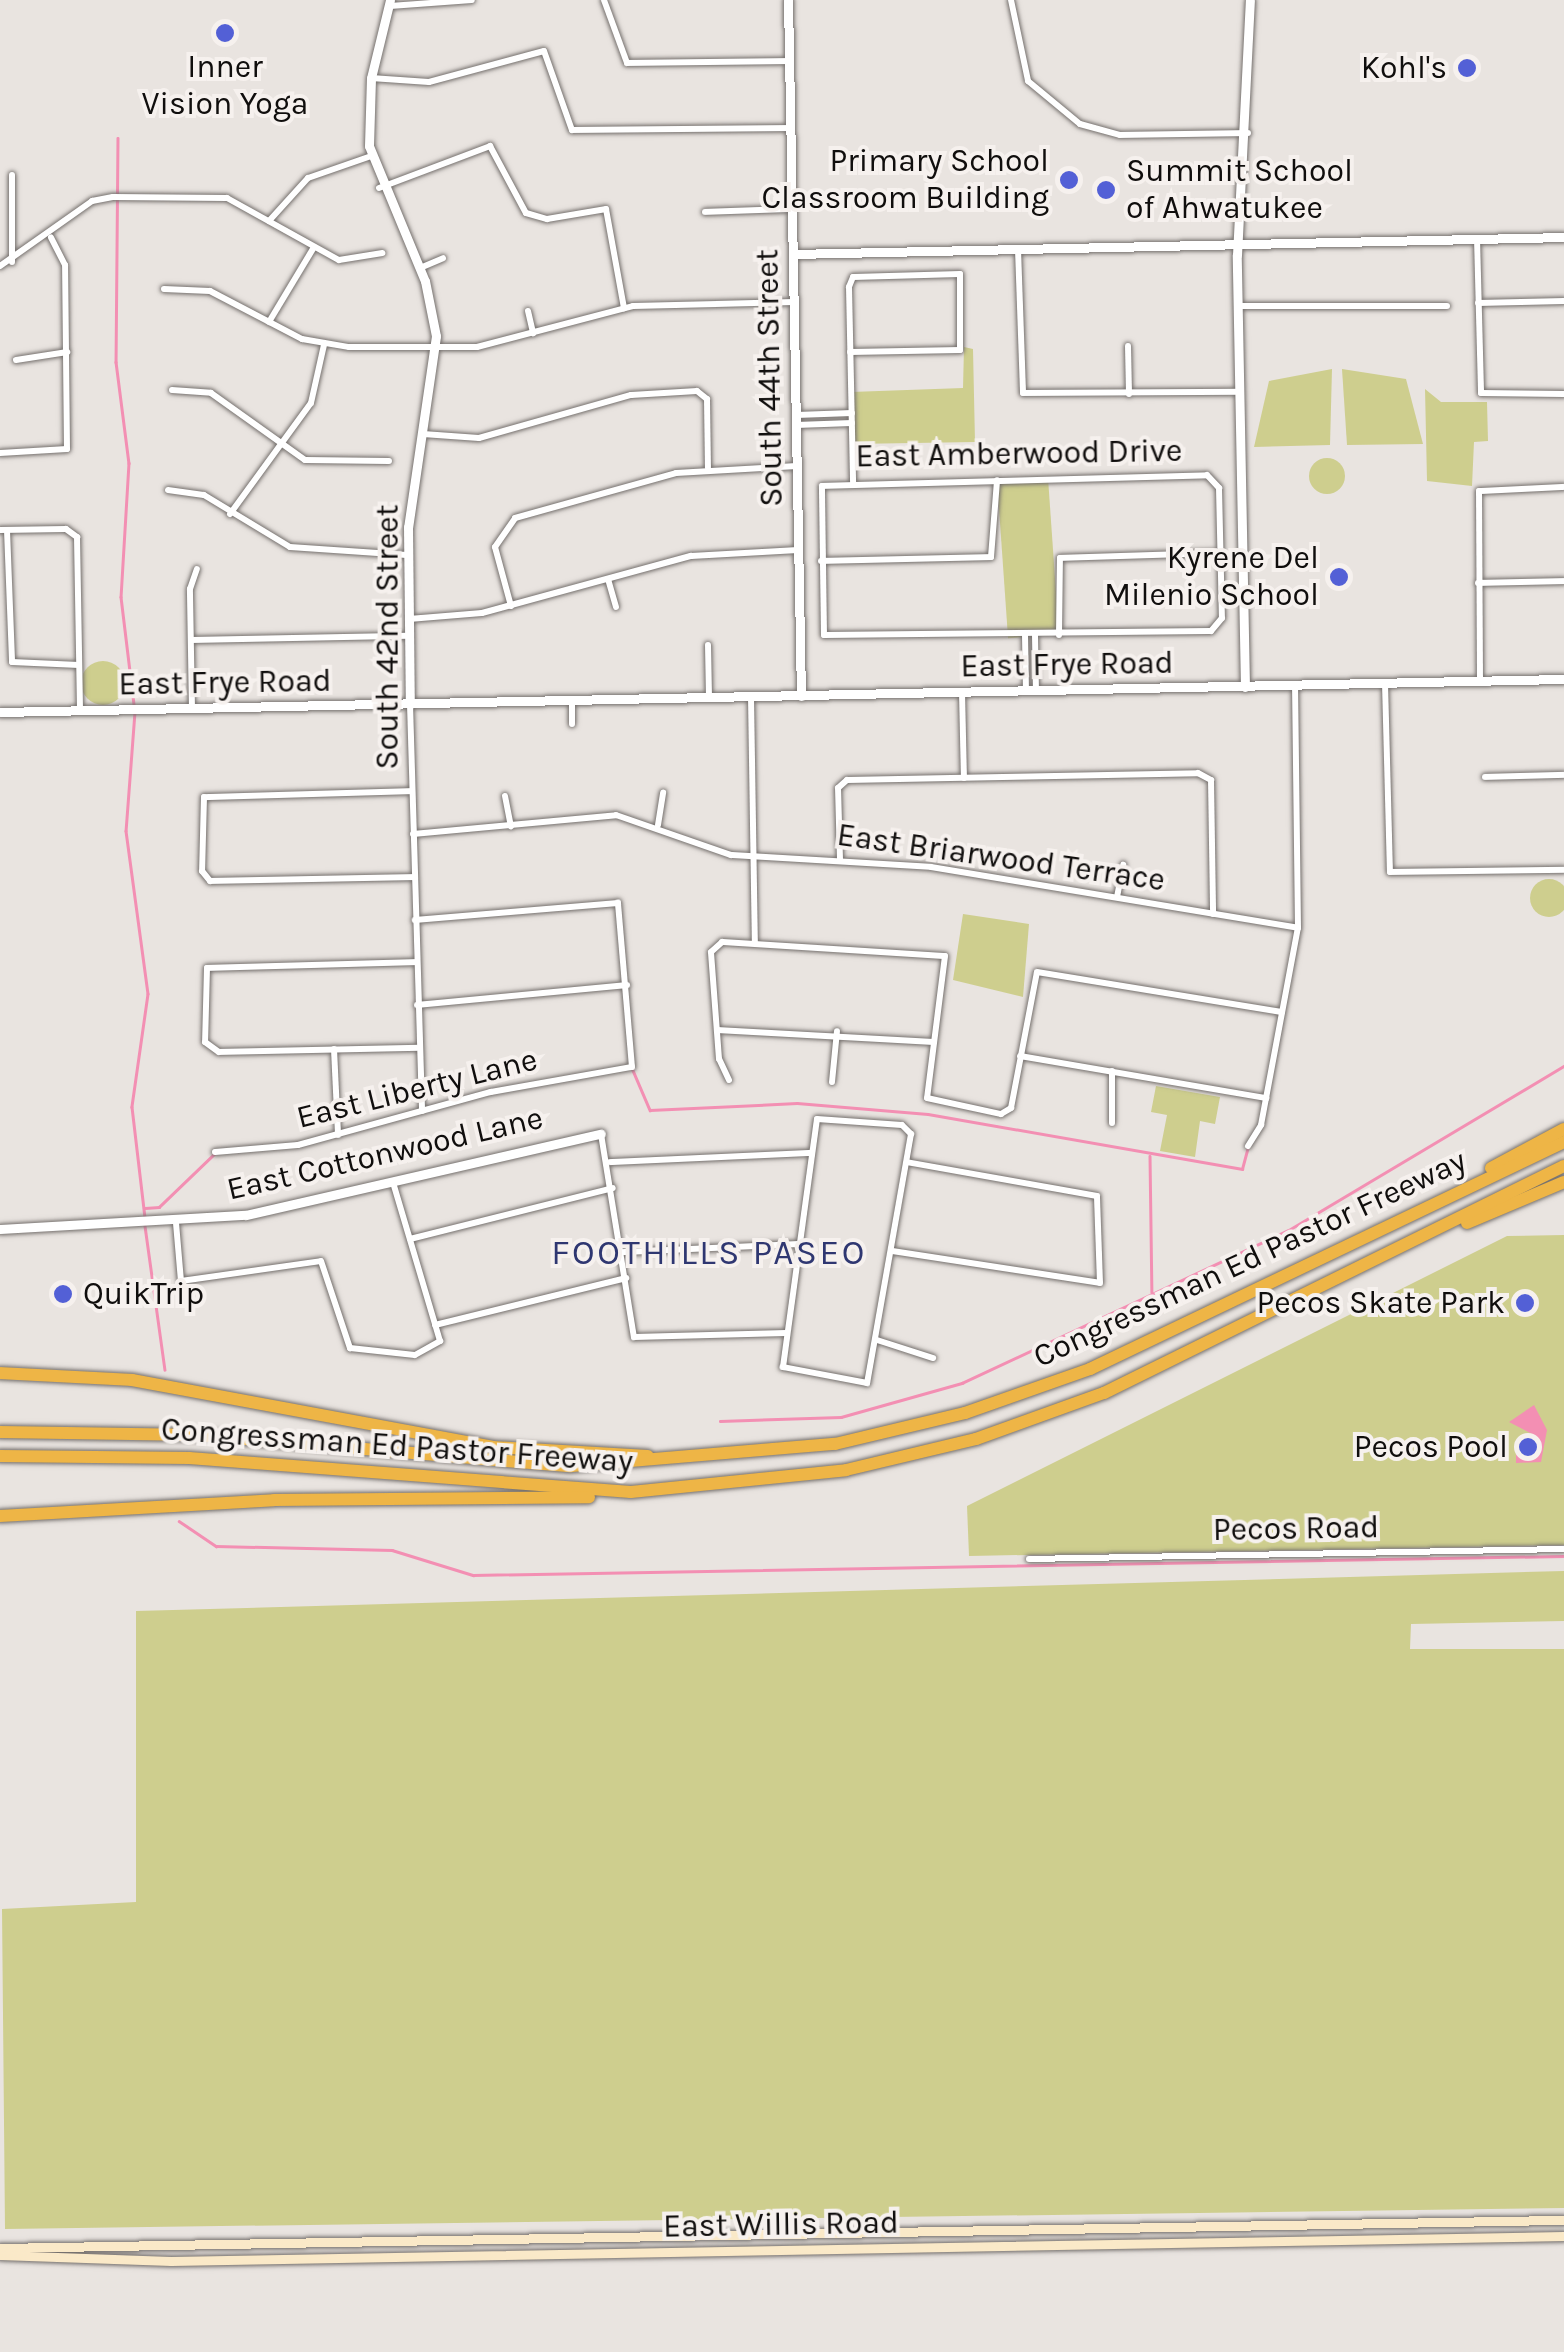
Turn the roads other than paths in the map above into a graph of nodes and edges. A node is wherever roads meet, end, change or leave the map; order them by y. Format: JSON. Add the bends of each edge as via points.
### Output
{"nodes":[{"id":1,"x":472,"y":0,"type":"edge"},
{"id":2,"x":604,"y":0,"type":"edge"},
{"id":3,"x":788,"y":0,"type":"edge"},
{"id":4,"x":1011,"y":0,"type":"edge"},
{"id":5,"x":1250,"y":0,"type":"edge"},
{"id":6,"x":390,"y":3,"type":"edge"},
{"id":7,"x":789,"y":61,"type":"junction"},
{"id":8,"x":371,"y":78,"type":"junction"},
{"id":9,"x":790,"y":128,"type":"junction"},
{"id":10,"x":1248,"y":132,"type":"junction"},
{"id":11,"x":371,"y":156,"type":"junction"},
{"id":12,"x":12,"y":174,"type":"dead end"},
{"id":13,"x":290,"y":177,"type":"dead end"},
{"id":14,"x":298,"y":185,"type":"junction"},
{"id":15,"x":379,"y":188,"type":"junction"},
{"id":16,"x":792,"y":210,"type":"junction"},
{"id":17,"x":705,"y":212,"type":"dead end"},
{"id":18,"x":269,"y":221,"type":"junction"},
{"id":19,"x":50,"y":237,"type":"junction"},
{"id":20,"x":1564,"y":237,"type":"edge"},
{"id":21,"x":1477,"y":238,"type":"junction"},
{"id":22,"x":1238,"y":244,"type":"junction"},
{"id":23,"x":314,"y":247,"type":"junction"},
{"id":24,"x":1018,"y":249,"type":"junction"},
{"id":25,"x":382,"y":253,"type":"dead end"},
{"id":26,"x":792,"y":254,"type":"junction"},
{"id":27,"x":443,"y":258,"type":"dead end"},
{"id":28,"x":12,"y":262,"type":"junction"},
{"id":29,"x":0,"y":266,"type":"edge"},
{"id":30,"x":420,"y":268,"type":"junction"},
{"id":31,"x":164,"y":289,"type":"dead end"},
{"id":32,"x":1564,"y":301,"type":"edge"},
{"id":33,"x":794,"y":302,"type":"junction"},
{"id":34,"x":1478,"y":303,"type":"junction"},
{"id":35,"x":1238,"y":306,"type":"junction"},
{"id":36,"x":1447,"y":306,"type":"dead end"},
{"id":37,"x":624,"y":308,"type":"junction"},
{"id":38,"x":528,"y":311,"type":"dead end"},
{"id":39,"x":269,"y":322,"type":"junction"},
{"id":40,"x":533,"y":333,"type":"junction"},
{"id":41,"x":324,"y":346,"type":"junction"},
{"id":42,"x":1128,"y":346,"type":"dead end"},
{"id":43,"x":436,"y":348,"type":"junction"},
{"id":44,"x":66,"y":352,"type":"junction"},
{"id":45,"x":850,"y":352,"type":"junction"},
{"id":46,"x":16,"y":360,"type":"dead end"},
{"id":47,"x":172,"y":390,"type":"dead end"},
{"id":48,"x":1240,"y":392,"type":"junction"},
{"id":49,"x":1129,"y":394,"type":"junction"},
{"id":50,"x":1564,"y":394,"type":"edge"},
{"id":51,"x":852,"y":413,"type":"junction"},
{"id":52,"x":825,"y":414,"type":"junction"},
{"id":53,"x":796,"y":420,"type":"junction"},
{"id":54,"x":825,"y":424,"type":"junction"},
{"id":55,"x":852,"y":424,"type":"junction"},
{"id":56,"x":423,"y":434,"type":"junction"},
{"id":57,"x":282,"y":444,"type":"junction"},
{"id":58,"x":0,"y":453,"type":"edge"},
{"id":59,"x":389,"y":461,"type":"dead end"},
{"id":60,"x":797,"y":466,"type":"junction"},
{"id":61,"x":708,"y":469,"type":"junction"},
{"id":62,"x":997,"y":480,"type":"junction"},
{"id":63,"x":853,"y":483,"type":"junction"},
{"id":64,"x":1564,"y":487,"type":"edge"},
{"id":65,"x":168,"y":490,"type":"dead end"},
{"id":66,"x":230,"y":514,"type":"junction"},
{"id":67,"x":4,"y":530,"type":"edge"},
{"id":68,"x":799,"y":550,"type":"junction"},
{"id":69,"x":1220,"y":553,"type":"junction"},
{"id":70,"x":407,"y":555,"type":"junction"},
{"id":71,"x":821,"y":561,"type":"junction"},
{"id":72,"x":198,"y":569,"type":"dead end"},
{"id":73,"x":608,"y":579,"type":"junction"},
{"id":74,"x":1564,"y":581,"type":"edge"},
{"id":75,"x":1478,"y":583,"type":"junction"},
{"id":76,"x":510,"y":606,"type":"junction"},
{"id":77,"x":616,"y":607,"type":"dead end"},
{"id":78,"x":408,"y":619,"type":"junction"},
{"id":79,"x":1059,"y":634,"type":"junction"},
{"id":80,"x":1025,"y":635,"type":"junction"},
{"id":81,"x":1036,"y":635,"type":"junction"},
{"id":82,"x":408,"y":636,"type":"junction"},
{"id":83,"x":190,"y":640,"type":"junction"},
{"id":84,"x":708,"y":645,"type":"dead end"},
{"id":85,"x":1025,"y":663,"type":"junction"},
{"id":86,"x":1036,"y":663,"type":"junction"},
{"id":87,"x":80,"y":665,"type":"junction"},
{"id":88,"x":1564,"y":679,"type":"edge"},
{"id":89,"x":1480,"y":680,"type":"junction"},
{"id":90,"x":1385,"y":683,"type":"junction"},
{"id":91,"x":1295,"y":686,"type":"junction"},
{"id":92,"x":1244,"y":687,"type":"junction"},
{"id":93,"x":1031,"y":691,"type":"junction"},
{"id":94,"x":962,"y":692,"type":"junction"},
{"id":95,"x":801,"y":696,"type":"junction"},
{"id":96,"x":751,"y":697,"type":"junction"},
{"id":97,"x":709,"y":698,"type":"junction"},
{"id":98,"x":572,"y":700,"type":"junction"},
{"id":99,"x":410,"y":704,"type":"junction"},
{"id":100,"x":192,"y":709,"type":"junction"},
{"id":101,"x":80,"y":711,"type":"junction"},
{"id":102,"x":0,"y":712,"type":"edge"},
{"id":103,"x":572,"y":724,"type":"dead end"},
{"id":104,"x":1564,"y":775,"type":"edge"},
{"id":105,"x":964,"y":778,"type":"junction"},
{"id":106,"x":1486,"y":778,"type":"dead end"},
{"id":107,"x":412,"y":791,"type":"junction"},
{"id":108,"x":663,"y":792,"type":"dead end"},
{"id":109,"x":505,"y":796,"type":"dead end"},
{"id":110,"x":658,"y":825,"type":"junction"},
{"id":111,"x":511,"y":826,"type":"junction"},
{"id":112,"x":413,"y":834,"type":"junction"},
{"id":113,"x":698,"y":843,"type":"junction"},
{"id":114,"x":694,"y":854,"type":"dead end"},
{"id":115,"x":755,"y":856,"type":"junction"},
{"id":116,"x":840,"y":859,"type":"junction"},
{"id":117,"x":1123,"y":865,"type":"dead end"},
{"id":118,"x":1564,"y":870,"type":"edge"},
{"id":119,"x":414,"y":877,"type":"junction"},
{"id":120,"x":1117,"y":897,"type":"junction"},
{"id":121,"x":1213,"y":914,"type":"junction"},
{"id":122,"x":415,"y":920,"type":"junction"},
{"id":123,"x":1298,"y":928,"type":"junction"},
{"id":124,"x":755,"y":942,"type":"junction"},
{"id":125,"x":416,"y":962,"type":"junction"},
{"id":126,"x":628,"y":984,"type":"junction"},
{"id":127,"x":416,"y":1005,"type":"junction"},
{"id":128,"x":1282,"y":1012,"type":"junction"},
{"id":129,"x":717,"y":1030,"type":"junction"},
{"id":130,"x":837,"y":1032,"type":"junction"},
{"id":131,"x":934,"y":1042,"type":"junction"},
{"id":132,"x":417,"y":1048,"type":"junction"},
{"id":133,"x":334,"y":1049,"type":"junction"},
{"id":134,"x":1020,"y":1056,"type":"junction"},
{"id":135,"x":1112,"y":1072,"type":"junction"},
{"id":136,"x":728,"y":1080,"type":"dead end"},
{"id":137,"x":832,"y":1082,"type":"dead end"},
{"id":138,"x":1266,"y":1098,"type":"junction"},
{"id":139,"x":422,"y":1111,"type":"junction"},
{"id":140,"x":1112,"y":1123,"type":"dead end"},
{"id":141,"x":1564,"y":1129,"type":"edge"},
{"id":142,"x":602,"y":1134,"type":"joint"},
{"id":143,"x":338,"y":1135,"type":"junction"},
{"id":144,"x":1564,"y":1142,"type":"edge"},
{"id":145,"x":1248,"y":1146,"type":"dead end"},
{"id":146,"x":215,"y":1152,"type":"dead end"},
{"id":147,"x":812,"y":1153,"type":"junction"},
{"id":148,"x":610,"y":1162,"type":"junction"},
{"id":149,"x":907,"y":1162,"type":"junction"},
{"id":150,"x":1564,"y":1166,"type":"edge"},
{"id":151,"x":393,"y":1182,"type":"junction"},
{"id":152,"x":1564,"y":1182,"type":"edge"},
{"id":153,"x":613,"y":1188,"type":"junction"},
{"id":154,"x":176,"y":1223,"type":"junction"},
{"id":155,"x":0,"y":1229,"type":"edge"},
{"id":156,"x":1368,"y":1234,"type":"junction"},
{"id":157,"x":410,"y":1238,"type":"junction"},
{"id":158,"x":802,"y":1244,"type":"junction"},
{"id":159,"x":892,"y":1250,"type":"junction"},
{"id":160,"x":622,"y":1252,"type":"junction"},
{"id":161,"x":1382,"y":1258,"type":"junction"},
{"id":162,"x":626,"y":1278,"type":"junction"},
{"id":163,"x":435,"y":1325,"type":"junction"},
{"id":164,"x":786,"y":1333,"type":"junction"},
{"id":165,"x":877,"y":1340,"type":"junction"},
{"id":166,"x":934,"y":1358,"type":"dead end"},
{"id":167,"x":0,"y":1373,"type":"edge"},
{"id":168,"x":6,"y":1432,"type":"edge"},
{"id":169,"x":6,"y":1456,"type":"edge"},
{"id":170,"x":730,"y":1458,"type":"junction"},
{"id":171,"x":631,"y":1492,"type":"junction"},
{"id":172,"x":0,"y":1516,"type":"edge"},
{"id":173,"x":1564,"y":1549,"type":"edge"},
{"id":174,"x":1030,"y":1559,"type":"dead end"},
{"id":175,"x":1564,"y":2220,"type":"edge"},
{"id":176,"x":948,"y":2232,"type":"junction"},
{"id":177,"x":1564,"y":2236,"type":"edge"},
{"id":178,"x":948,"y":2248,"type":"junction"},
{"id":179,"x":0,"y":2252,"type":"edge"}],
"edges":[{"from":1,"to":6,"type":"street"},
{"from":2,"to":7,"type":"street","via":[[626,63]]},
{"from":3,"to":7,"type":"street","name":"South 44th Street"},
{"from":4,"to":10,"type":"street","via":[[1019,63],[1060,112],[1120,135]]},
{"from":5,"to":10,"type":"street"},
{"from":6,"to":8,"type":"street","name":"South 42nd Street"},
{"from":7,"to":9,"type":"street","name":"South 44th Street"},
{"from":8,"to":9,"type":"street","via":[[429,82],[544,51],[572,130]]},
{"from":8,"to":11,"type":"street","name":"South 42nd Street"},
{"from":9,"to":16,"type":"street","name":"South 44th Street"},
{"from":10,"to":22,"type":"street"},
{"from":11,"to":14,"type":"street"},
{"from":11,"to":15,"type":"street","name":"South 42nd Street"},
{"from":12,"to":28,"type":"street"},
{"from":13,"to":14,"type":"street"},
{"from":14,"to":18,"type":"street"},
{"from":15,"to":30,"type":"street","name":"South 42nd Street"},
{"from":15,"to":37,"type":"street","via":[[490,146],[526,213],[606,209]]},
{"from":16,"to":17,"type":"street"},
{"from":16,"to":26,"type":"street","name":"South 44th Street"},
{"from":18,"to":19,"type":"street","via":[[217,196],[124,197],[87,204]]},
{"from":18,"to":23,"type":"street"},
{"from":19,"to":28,"type":"street"},
{"from":19,"to":44,"type":"street","via":[[64,266]]},
{"from":20,"to":21,"type":"street"},
{"from":21,"to":22,"type":"street"},
{"from":21,"to":34,"type":"street"},
{"from":22,"to":24,"type":"street"},
{"from":22,"to":35,"type":"street"},
{"from":23,"to":25,"type":"street","via":[[350,262]]},
{"from":23,"to":39,"type":"street"},
{"from":24,"to":26,"type":"street"},
{"from":24,"to":49,"type":"street","via":[[1023,394]]},
{"from":26,"to":33,"type":"street","name":"South 44th Street"},
{"from":27,"to":30,"type":"street"},
{"from":28,"to":29,"type":"street"},
{"from":30,"to":43,"type":"street","name":"South 42nd Street"},
{"from":31,"to":39,"type":"street","via":[[210,291]]},
{"from":32,"to":34,"type":"street"},
{"from":33,"to":37,"type":"street"},
{"from":33,"to":53,"type":"street","name":"South 44th Street"},
{"from":34,"to":50,"type":"street","via":[[1480,393]]},
{"from":35,"to":36,"type":"street"},
{"from":35,"to":48,"type":"street"},
{"from":37,"to":40,"type":"street"},
{"from":38,"to":40,"type":"street"},
{"from":39,"to":41,"type":"street"},
{"from":40,"to":43,"type":"street"},
{"from":41,"to":43,"type":"street"},
{"from":41,"to":57,"type":"street","via":[[311,403]]},
{"from":42,"to":49,"type":"street"},
{"from":43,"to":56,"type":"street","name":"South 42nd Street"},
{"from":44,"to":46,"type":"street"},
{"from":44,"to":58,"type":"street","via":[[68,449]]},
{"from":45,"to":45,"type":"street","via":[[853,277],[960,274],[964,347]]},
{"from":45,"to":51,"type":"street"},
{"from":47,"to":57,"type":"street","via":[[211,393]]},
{"from":48,"to":49,"type":"street"},
{"from":48,"to":92,"type":"street"},
{"from":51,"to":52,"type":"street"},
{"from":51,"to":55,"type":"street"},
{"from":52,"to":53,"type":"street"},
{"from":52,"to":54,"type":"street"},
{"from":53,"to":54,"type":"street"},
{"from":53,"to":60,"type":"street","name":"South 44th Street"},
{"from":54,"to":55,"type":"street"},
{"from":55,"to":63,"type":"street"},
{"from":56,"to":61,"type":"street","via":[[479,438],[631,395],[704,393]]},
{"from":56,"to":70,"type":"street","name":"South 42nd Street"},
{"from":57,"to":59,"type":"street","via":[[318,464]]},
{"from":57,"to":66,"type":"street"},
{"from":60,"to":61,"type":"street"},
{"from":60,"to":68,"type":"street","name":"South 44th Street"},
{"from":61,"to":76,"type":"street","via":[[507,522],[495,547]]},
{"from":62,"to":63,"type":"street","name":"East Amberwood Drive"},
{"from":62,"to":69,"type":"street","name":"East Amberwood Drive","via":[[1216,479]]},
{"from":62,"to":71,"type":"street","via":[[997,553]]},
{"from":63,"to":71,"type":"street","name":"East Amberwood Drive","via":[[822,486]]},
{"from":64,"to":75,"type":"street","via":[[1479,491]]},
{"from":65,"to":66,"type":"street","via":[[194,491]]},
{"from":66,"to":70,"type":"street","via":[[305,551]]},
{"from":67,"to":87,"type":"street","via":[[12,662]]},
{"from":67,"to":87,"type":"street","via":[[74,532]]},
{"from":68,"to":73,"type":"street","via":[[707,553]]},
{"from":68,"to":95,"type":"street","name":"South 44th Street"},
{"from":69,"to":79,"type":"street","via":[[1219,627]]},
{"from":69,"to":79,"type":"street","via":[[1060,558]]},
{"from":70,"to":78,"type":"street","name":"South 42nd Street"},
{"from":71,"to":80,"type":"street","via":[[824,635]]},
{"from":72,"to":83,"type":"street"},
{"from":73,"to":76,"type":"street"},
{"from":73,"to":77,"type":"street"},
{"from":74,"to":75,"type":"street"},
{"from":75,"to":89,"type":"street"},
{"from":76,"to":78,"type":"street"},
{"from":78,"to":82,"type":"street","name":"South 42nd Street"},
{"from":79,"to":81,"type":"street"},
{"from":80,"to":81,"type":"street"},
{"from":80,"to":85,"type":"street"},
{"from":81,"to":86,"type":"street"},
{"from":82,"to":83,"type":"street"},
{"from":82,"to":99,"type":"street","name":"South 42nd Street"},
{"from":83,"to":100,"type":"street"},
{"from":84,"to":97,"type":"street"},
{"from":85,"to":86,"type":"street"},
{"from":85,"to":93,"type":"street"},
{"from":86,"to":93,"type":"street"},
{"from":87,"to":101,"type":"street"},
{"from":88,"to":89,"type":"street","name":"East Frye Road"},
{"from":89,"to":90,"type":"street","name":"East Frye Road"},
{"from":90,"to":91,"type":"street","name":"East Frye Road"},
{"from":90,"to":118,"type":"street","via":[[1390,872]]},
{"from":91,"to":92,"type":"street","name":"East Frye Road"},
{"from":91,"to":123,"type":"street"},
{"from":92,"to":93,"type":"street","name":"East Frye Road"},
{"from":93,"to":94,"type":"street","name":"East Frye Road"},
{"from":94,"to":95,"type":"street","name":"East Frye Road"},
{"from":94,"to":105,"type":"street"},
{"from":95,"to":96,"type":"street","name":"East Frye Road"},
{"from":96,"to":97,"type":"street","name":"East Frye Road"},
{"from":96,"to":115,"type":"street"},
{"from":97,"to":98,"type":"street","name":"East Frye Road"},
{"from":98,"to":99,"type":"street","name":"East Frye Road"},
{"from":98,"to":103,"type":"street"},
{"from":99,"to":100,"type":"street","name":"East Frye Road"},
{"from":99,"to":107,"type":"street","name":"South 42nd Street"},
{"from":100,"to":101,"type":"street","name":"East Frye Road"},
{"from":101,"to":102,"type":"street","name":"East Frye Road"},
{"from":104,"to":106,"type":"street"},
{"from":105,"to":116,"type":"street","via":[[840,782]]},
{"from":105,"to":121,"type":"street","via":[[1207,774]]},
{"from":107,"to":112,"type":"street","name":"South 42nd Street"},
{"from":107,"to":119,"type":"street","via":[[204,797],[204,878]]},
{"from":108,"to":110,"type":"street"},
{"from":109,"to":111,"type":"street"},
{"from":110,"to":111,"type":"street","name":"East Briarwood Terrace","via":[[581,814]]},
{"from":110,"to":113,"type":"street","name":"East Briarwood Terrace"},
{"from":111,"to":112,"type":"street","name":"East Briarwood Terrace"},
{"from":112,"to":119,"type":"street","name":"South 42nd Street"},
{"from":113,"to":114,"type":"street"},
{"from":113,"to":115,"type":"street","name":"East Briarwood Terrace"},
{"from":115,"to":116,"type":"street","name":"East Briarwood Terrace"},
{"from":115,"to":124,"type":"street"},
{"from":116,"to":120,"type":"street","name":"East Briarwood Terrace"},
{"from":117,"to":120,"type":"street"},
{"from":119,"to":122,"type":"street","name":"South 42nd Street"},
{"from":120,"to":121,"type":"street","name":"East Briarwood Terrace"},
{"from":121,"to":123,"type":"street","name":"East Briarwood Terrace"},
{"from":122,"to":125,"type":"street","name":"South 42nd Street"},
{"from":122,"to":126,"type":"street","via":[[618,903]]},
{"from":123,"to":128,"type":"street"},
{"from":124,"to":129,"type":"street","via":[[714,945]]},
{"from":124,"to":131,"type":"street","via":[[945,956]]},
{"from":125,"to":127,"type":"street","name":"South 42nd Street"},
{"from":125,"to":133,"type":"street","via":[[207,968],[209,1050]]},
{"from":126,"to":127,"type":"street"},
{"from":126,"to":139,"type":"street","name":"East Liberty Lane","via":[[632,1067]]},
{"from":127,"to":132,"type":"street","name":"South 42nd Street"},
{"from":128,"to":134,"type":"street","via":[[1037,972]]},
{"from":128,"to":138,"type":"street"},
{"from":129,"to":130,"type":"street"},
{"from":129,"to":136,"type":"street"},
{"from":130,"to":131,"type":"street"},
{"from":130,"to":137,"type":"street"},
{"from":131,"to":134,"type":"street","via":[[927,1098],[1009,1112]]},
{"from":132,"to":133,"type":"street"},
{"from":132,"to":139,"type":"street","name":"South 42nd Street"},
{"from":133,"to":143,"type":"street"},
{"from":134,"to":135,"type":"street"},
{"from":135,"to":138,"type":"street"},
{"from":135,"to":140,"type":"street"},
{"from":138,"to":145,"type":"street"},
{"from":139,"to":143,"type":"street","name":"East Liberty Lane"},
{"from":141,"to":156,"type":"highway"},
{"from":142,"to":148,"type":"street"},
{"from":142,"to":151,"type":"street","name":"East Cottonwood Lane"},
{"from":143,"to":146,"type":"street","name":"East Liberty Lane"},
{"from":144,"to":156,"type":"highway","name":"Congressman Ed Pastor Freeway"},
{"from":147,"to":148,"type":"street"},
{"from":147,"to":149,"type":"street","via":[[817,1120],[909,1128]]},
{"from":147,"to":158,"type":"street"},
{"from":148,"to":153,"type":"street"},
{"from":149,"to":159,"type":"street"},
{"from":149,"to":159,"type":"street","via":[[1098,1196],[1100,1283]]},
{"from":150,"to":161,"type":"highway","name":"Congressman Ed Pastor Freeway"},
{"from":151,"to":154,"type":"street","name":"East Cottonwood Lane"},
{"from":151,"to":157,"type":"street"},
{"from":152,"to":161,"type":"highway"},
{"from":153,"to":157,"type":"street"},
{"from":153,"to":160,"type":"street"},
{"from":154,"to":155,"type":"street","name":"East Cottonwood Lane"},
{"from":154,"to":163,"type":"street","via":[[182,1281],[321,1261],[350,1348],[408,1356],[439,1346]]},
{"from":156,"to":170,"type":"highway","name":"Congressman Ed Pastor Freeway","via":[[1040,1388],[888,1434]]},
{"from":157,"to":163,"type":"street"},
{"from":158,"to":160,"type":"street"},
{"from":158,"to":164,"type":"street"},
{"from":159,"to":165,"type":"street"},
{"from":160,"to":162,"type":"street"},
{"from":161,"to":171,"type":"highway","name":"Congressman Ed Pastor Freeway","via":[[1153,1372],[1002,1431],[806,1477]]},
{"from":162,"to":163,"type":"street"},
{"from":162,"to":164,"type":"street","via":[[638,1340]]},
{"from":164,"to":165,"type":"street","via":[[783,1366],[867,1383]]},
{"from":165,"to":166,"type":"street"},
{"from":167,"to":170,"type":"highway","via":[[132,1380],[492,1447]]},
{"from":168,"to":170,"type":"highway","name":"Congressman Ed Pastor Freeway","via":[[212,1435],[544,1465]]},
{"from":169,"to":171,"type":"highway","name":"Congressman Ed Pastor Freeway","via":[[202,1459]]},
{"from":171,"to":172,"type":"highway"},
{"from":173,"to":174,"type":"street","name":"Pecos Road"},
{"from":175,"to":176,"type":"main road","name":"East Willis Road"},
{"from":176,"to":178,"type":"main road"},
{"from":176,"to":179,"type":"main road","name":"East Willis Road"},
{"from":177,"to":178,"type":"main road","name":"East Willis Road"},
{"from":178,"to":179,"type":"main road","name":"East Willis Road"}]}
